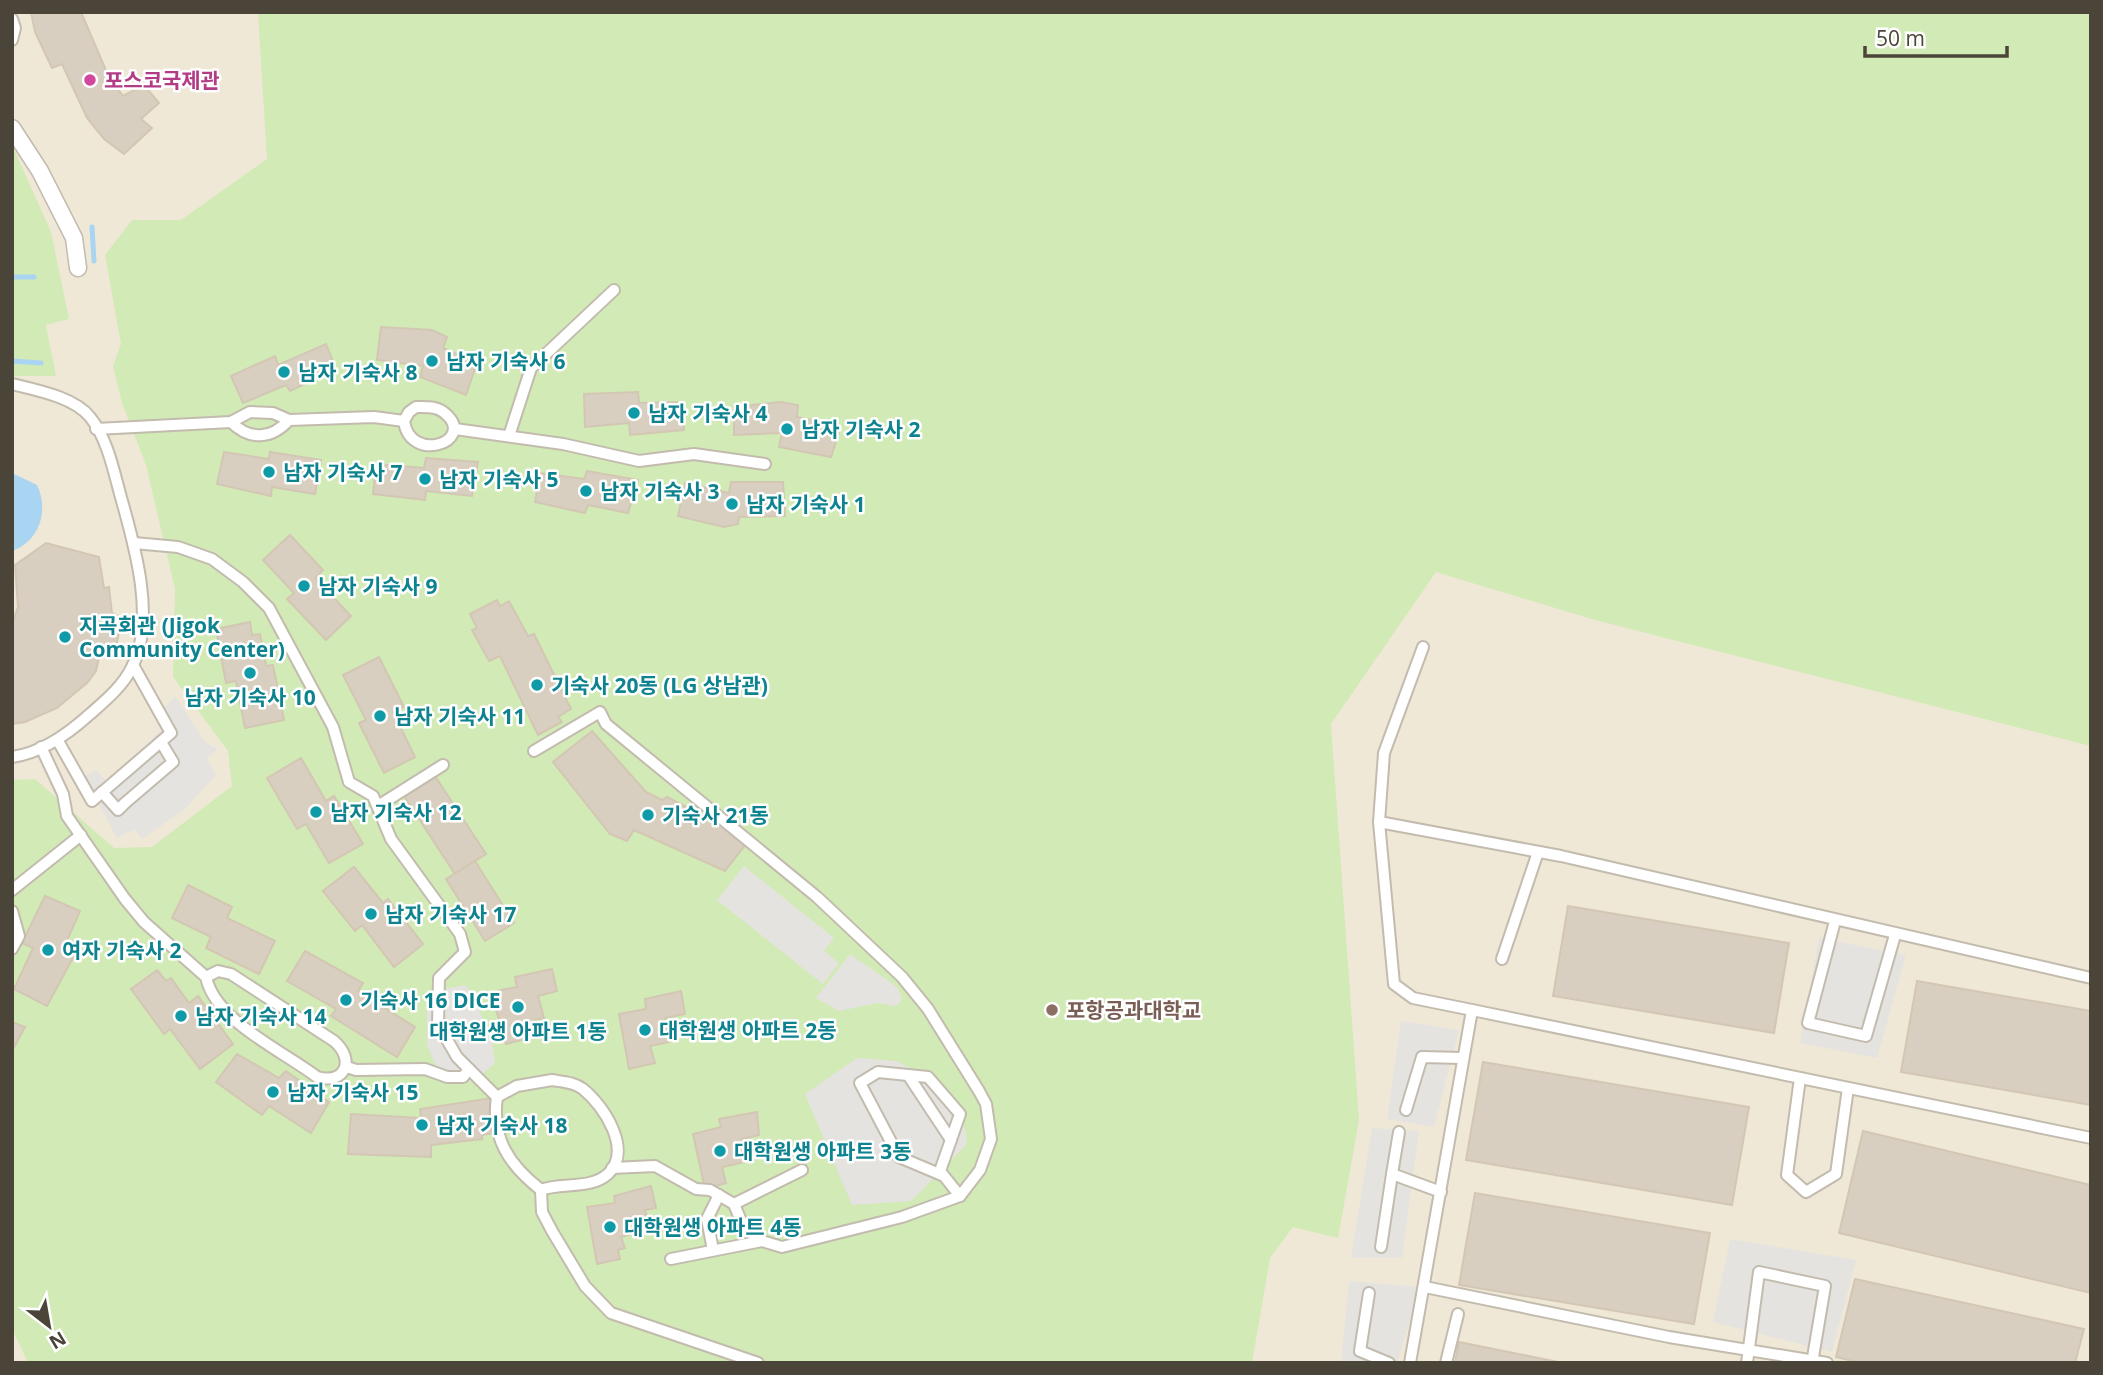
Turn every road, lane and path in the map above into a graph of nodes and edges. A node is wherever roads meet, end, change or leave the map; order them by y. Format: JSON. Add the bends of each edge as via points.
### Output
{"nodes":[{"id":1,"x":12,"y":19,"type":"edge"},
{"id":2,"x":12,"y":40,"type":"edge"},
{"id":3,"x":12,"y":128,"type":"edge"},
{"id":4,"x":78,"y":268,"type":"dead end"},
{"id":5,"x":614,"y":290,"type":"dead end"},
{"id":6,"x":12,"y":384,"type":"edge"},
{"id":7,"x":289,"y":420,"type":"junction"},
{"id":8,"x":404,"y":421,"type":"junction"},
{"id":9,"x":231,"y":422,"type":"junction"},
{"id":10,"x":96,"y":429,"type":"junction"},
{"id":11,"x":455,"y":429,"type":"junction"},
{"id":12,"x":509,"y":436,"type":"junction"},
{"id":13,"x":765,"y":464,"type":"dead end"},
{"id":14,"x":134,"y":542,"type":"junction"},
{"id":15,"x":1423,"y":647,"type":"dead end"},
{"id":16,"x":134,"y":666,"type":"junction"},
{"id":17,"x":58,"y":741,"type":"junction"},
{"id":18,"x":161,"y":742,"type":"junction"},
{"id":19,"x":41,"y":747,"type":"junction"},
{"id":20,"x":534,"y":751,"type":"dead end"},
{"id":21,"x":12,"y":757,"type":"edge"},
{"id":22,"x":443,"y":765,"type":"dead end"},
{"id":23,"x":102,"y":792,"type":"junction"},
{"id":24,"x":377,"y":806,"type":"junction"},
{"id":25,"x":1379,"y":822,"type":"junction"},
{"id":26,"x":81,"y":835,"type":"junction"},
{"id":27,"x":1538,"y":852,"type":"junction"},
{"id":28,"x":12,"y":890,"type":"edge"},
{"id":29,"x":12,"y":911,"type":"edge"},
{"id":30,"x":1835,"y":921,"type":"junction"},
{"id":31,"x":1895,"y":935,"type":"junction"},
{"id":32,"x":12,"y":949,"type":"edge"},
{"id":33,"x":1502,"y":959,"type":"dead end"},
{"id":34,"x":206,"y":977,"type":"junction"},
{"id":35,"x":2091,"y":978,"type":"edge"},
{"id":36,"x":1472,"y":1010,"type":"junction"},
{"id":37,"x":1462,"y":1058,"type":"junction"},
{"id":38,"x":347,"y":1067,"type":"junction"},
{"id":39,"x":469,"y":1069,"type":"junction"},
{"id":40,"x":908,"y":1075,"type":"junction"},
{"id":41,"x":1800,"y":1078,"type":"junction"},
{"id":42,"x":1848,"y":1088,"type":"junction"},
{"id":43,"x":497,"y":1097,"type":"junction"},
{"id":44,"x":1406,"y":1110,"type":"dead end"},
{"id":45,"x":1399,"y":1132,"type":"dead end"},
{"id":46,"x":2091,"y":1138,"type":"edge"},
{"id":47,"x":951,"y":1140,"type":"junction"},
{"id":48,"x":612,"y":1168,"type":"junction"},
{"id":49,"x":802,"y":1170,"type":"dead end"},
{"id":50,"x":1391,"y":1174,"type":"junction"},
{"id":51,"x":944,"y":1176,"type":"junction"},
{"id":52,"x":541,"y":1191,"type":"junction"},
{"id":53,"x":1441,"y":1192,"type":"junction"},
{"id":54,"x":719,"y":1195,"type":"junction"},
{"id":55,"x":960,"y":1196,"type":"junction"},
{"id":56,"x":734,"y":1204,"type":"junction"},
{"id":57,"x":762,"y":1241,"type":"junction"},
{"id":58,"x":1381,"y":1247,"type":"dead end"},
{"id":59,"x":713,"y":1250,"type":"junction"},
{"id":60,"x":671,"y":1259,"type":"dead end"},
{"id":61,"x":1425,"y":1287,"type":"junction"},
{"id":62,"x":1369,"y":1293,"type":"dead end"},
{"id":63,"x":1458,"y":1314,"type":"dead end"},
{"id":64,"x":1749,"y":1349,"type":"junction"},
{"id":65,"x":1812,"y":1361,"type":"edge"},
{"id":66,"x":758,"y":1363,"type":"edge"},
{"id":67,"x":1389,"y":1363,"type":"edge"},
{"id":68,"x":1410,"y":1363,"type":"edge"},
{"id":69,"x":1446,"y":1363,"type":"edge"},
{"id":70,"x":1747,"y":1363,"type":"edge"},
{"id":71,"x":1827,"y":1363,"type":"edge"}],
"edges":[{"from":1,"to":2,"type":"lane"},
{"from":3,"to":4,"type":"street","via":[[75,238]]},
{"from":5,"to":12,"type":"lane","via":[[531,368]]},
{"from":6,"to":10,"type":"lane","via":[[65,400],[90,416]]},
{"from":7,"to":8,"type":"lane","via":[[374,417]]},
{"from":7,"to":9,"type":"lane","via":[[274,413],[250,412]]},
{"from":7,"to":9,"type":"lane","via":[[279,431],[261,437]]},
{"from":8,"to":11,"type":"lane","via":[[408,412],[441,409]]},
{"from":8,"to":11,"type":"lane","via":[[408,437],[419,444],[445,443]]},
{"from":9,"to":10,"type":"lane"},
{"from":10,"to":14,"type":"lane","via":[[110,459]]},
{"from":11,"to":12,"type":"lane"},
{"from":12,"to":13,"type":"lane","via":[[639,461],[694,454]]},
{"from":14,"to":16,"type":"lane","via":[[141,574],[141,634]]},
{"from":14,"to":24,"type":"lane","via":[[178,547],[212,559],[269,608],[333,727],[349,782],[373,796]]},
{"from":15,"to":25,"type":"lane","via":[[1384,753]]},
{"from":16,"to":17,"type":"lane","via":[[121,685]]},
{"from":16,"to":18,"type":"lane","via":[[171,733]]},
{"from":17,"to":19,"type":"lane"},
{"from":17,"to":23,"type":"lane","via":[[92,801]]},
{"from":18,"to":23,"type":"lane"},
{"from":18,"to":23,"type":"lane","via":[[173,762],[118,810]]},
{"from":19,"to":21,"type":"lane"},
{"from":19,"to":26,"type":"lane","via":[[68,816]]},
{"from":20,"to":55,"type":"lane","via":[[600,712],[606,724],[817,897],[902,977],[951,1044],[986,1104],[989,1152]]},
{"from":22,"to":24,"type":"lane"},
{"from":24,"to":39,"type":"lane","via":[[402,858],[460,934],[465,952],[439,978],[438,1024]]},
{"from":25,"to":27,"type":"lane"},
{"from":25,"to":36,"type":"lane","via":[[1394,984],[1413,998]]},
{"from":26,"to":28,"type":"lane"},
{"from":26,"to":34,"type":"lane","via":[[144,922]]},
{"from":27,"to":30,"type":"lane"},
{"from":27,"to":33,"type":"lane"},
{"from":29,"to":32,"type":"lane","via":[[19,936]]},
{"from":30,"to":31,"type":"lane"},
{"from":30,"to":31,"type":"lane","via":[[1808,1023],[1866,1035]]},
{"from":31,"to":35,"type":"lane"},
{"from":34,"to":38,"type":"lane","via":[[218,971],[231,974],[334,1041],[346,1056]]},
{"from":34,"to":38,"type":"lane","via":[[216,1002],[243,1027],[317,1077],[336,1078]]},
{"from":36,"to":37,"type":"lane"},
{"from":36,"to":41,"type":"lane"},
{"from":37,"to":44,"type":"lane","via":[[1423,1057]]},
{"from":37,"to":53,"type":"lane"},
{"from":38,"to":39,"type":"lane","via":[[425,1069],[456,1078]]},
{"from":39,"to":43,"type":"lane"},
{"from":40,"to":47,"type":"lane"},
{"from":40,"to":47,"type":"lane","via":[[928,1077],[960,1114]]},
{"from":40,"to":51,"type":"lane","via":[[878,1072],[860,1083],[899,1157]]},
{"from":41,"to":42,"type":"lane"},
{"from":41,"to":42,"type":"lane","via":[[1787,1175],[1806,1192],[1836,1174]]},
{"from":42,"to":46,"type":"lane"},
{"from":43,"to":48,"type":"lane","via":[[517,1086],[545,1081],[572,1083],[583,1089],[613,1130],[617,1150]]},
{"from":43,"to":52,"type":"lane","via":[[494,1117],[502,1145],[513,1166]]},
{"from":45,"to":50,"type":"lane"},
{"from":47,"to":51,"type":"lane","via":[[940,1171]]},
{"from":48,"to":52,"type":"lane","via":[[594,1181]]},
{"from":48,"to":54,"type":"lane","via":[[655,1166],[676,1181]]},
{"from":49,"to":56,"type":"lane"},
{"from":50,"to":53,"type":"lane"},
{"from":50,"to":58,"type":"lane"},
{"from":51,"to":55,"type":"lane"},
{"from":52,"to":66,"type":"lane","via":[[542,1212],[552,1231],[585,1286],[611,1313]]},
{"from":53,"to":61,"type":"lane"},
{"from":54,"to":56,"type":"lane"},
{"from":54,"to":59,"type":"lane","via":[[707,1219]]},
{"from":55,"to":57,"type":"lane","via":[[902,1217],[782,1247]]},
{"from":56,"to":57,"type":"lane","via":[[744,1228]]},
{"from":57,"to":59,"type":"lane"},
{"from":59,"to":60,"type":"lane"},
{"from":61,"to":64,"type":"lane"},
{"from":61,"to":68,"type":"lane"},
{"from":62,"to":67,"type":"lane","via":[[1360,1351]]},
{"from":63,"to":69,"type":"lane"},
{"from":64,"to":65,"type":"lane"},
{"from":64,"to":65,"type":"lane","via":[[1759,1272],[1825,1286]]},
{"from":64,"to":70,"type":"lane"},
{"from":65,"to":71,"type":"lane"}]}
